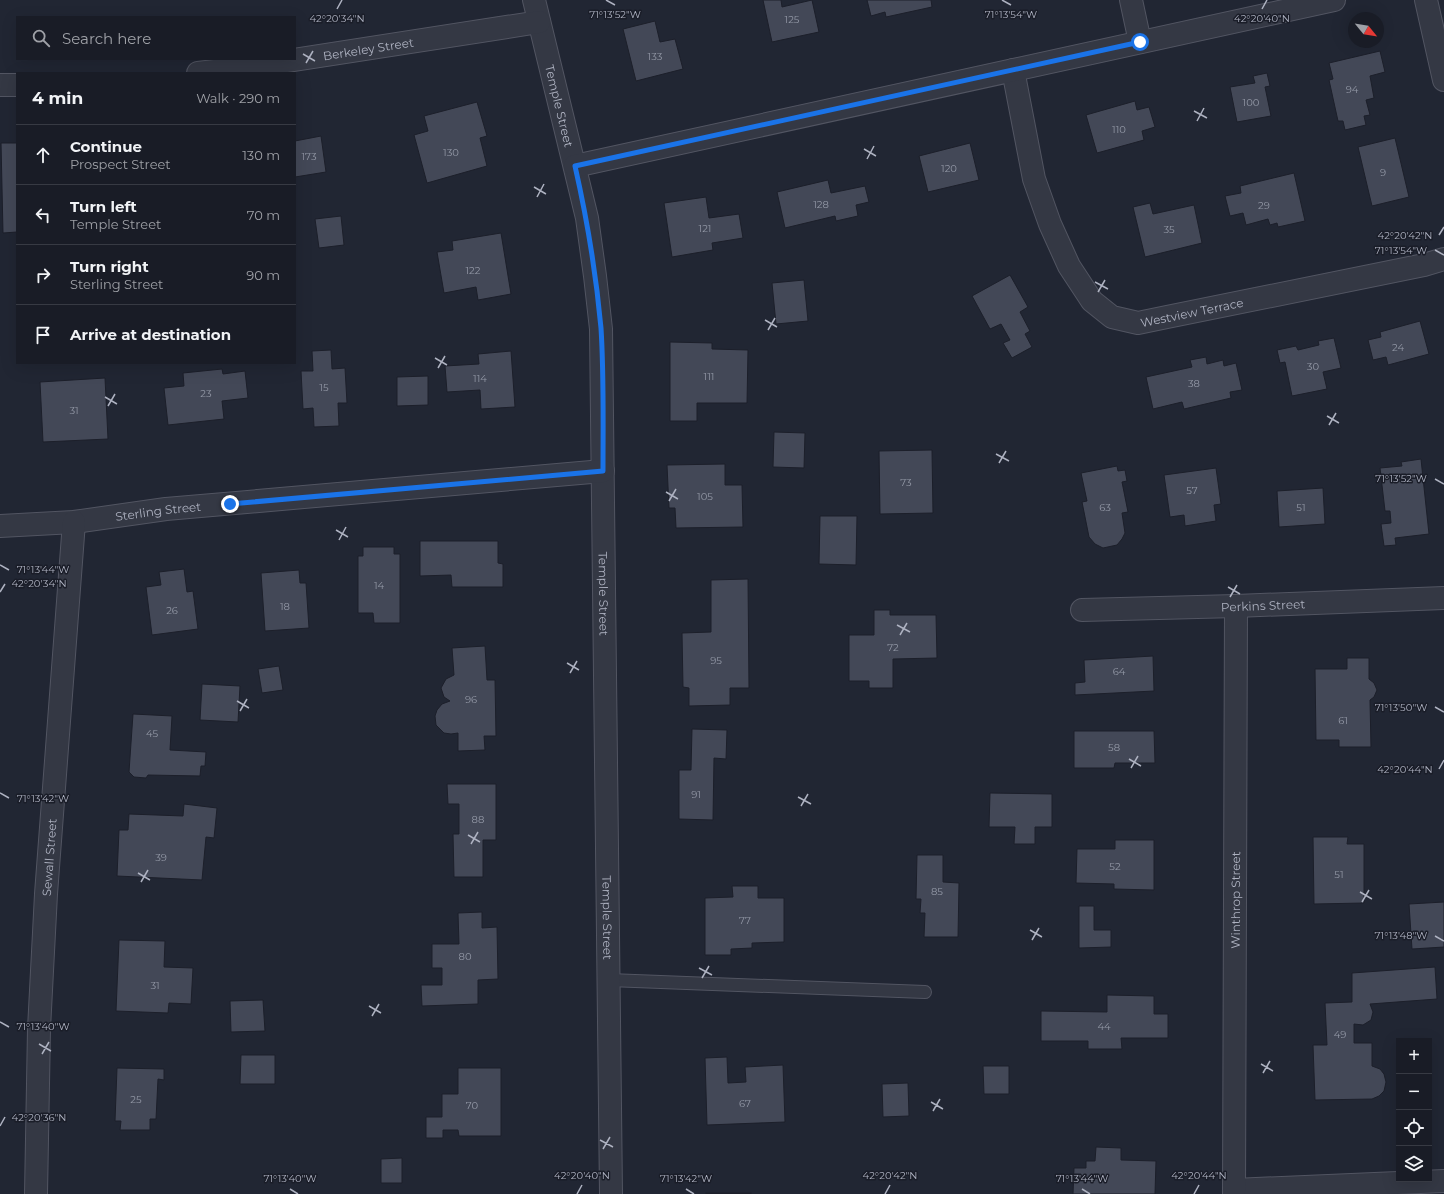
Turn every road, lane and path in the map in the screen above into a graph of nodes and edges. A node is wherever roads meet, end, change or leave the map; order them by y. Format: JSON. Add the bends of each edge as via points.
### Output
{"nodes":[{"id":1,"x":534,"y":0,"type":"edge"},
{"id":2,"x":1131,"y":0,"type":"edge"},
{"id":3,"x":1334,"y":0,"type":"edge"},
{"id":4,"x":1426,"y":0,"type":"edge"},
{"id":5,"x":539,"y":22,"type":"junction"},
{"id":6,"x":1140,"y":42,"type":"junction"},
{"id":7,"x":296,"y":59,"type":"edge"},
{"id":8,"x":289,"y":60,"type":"edge"},
{"id":9,"x":1013,"y":70,"type":"junction"},
{"id":10,"x":205,"y":72,"type":"edge"},
{"id":11,"x":1444,"y":80,"type":"edge"},
{"id":12,"x":0,"y":85,"type":"edge"},
{"id":13,"x":16,"y":85,"type":"edge"},
{"id":14,"x":575,"y":166,"type":"junction"},
{"id":15,"x":1444,"y":259,"type":"edge"},
{"id":16,"x":603,"y":471,"type":"junction"},
{"id":17,"x":74,"y":522,"type":"junction"},
{"id":18,"x":0,"y":526,"type":"edge"},
{"id":19,"x":1444,"y":598,"type":"edge"},
{"id":20,"x":1236,"y":606,"type":"junction"},
{"id":21,"x":1082,"y":610,"type":"dead end"},
{"id":22,"x":609,"y":980,"type":"junction"},
{"id":23,"x":925,"y":992,"type":"dead end"},
{"id":24,"x":1444,"y":1181,"type":"edge"},
{"id":25,"x":1234,"y":1192,"type":"edge"},
{"id":26,"x":36,"y":1194,"type":"edge"},
{"id":27,"x":611,"y":1194,"type":"edge"}],
"edges":[{"from":1,"to":5,"type":"street","name":"Temple Street"},
{"from":2,"to":6,"type":"street"},
{"from":3,"to":6,"type":"street"},
{"from":4,"to":11,"type":"street"},
{"from":5,"to":7,"type":"street","name":"Berkeley Street"},
{"from":5,"to":14,"type":"street","name":"Temple Street"},
{"from":6,"to":9,"type":"street"},
{"from":8,"to":10,"type":"street","name":"Berkeley Street"},
{"from":9,"to":14,"type":"street"},
{"from":9,"to":15,"type":"street","name":"Westview Terrace","via":[[1034,179],[1050,224],[1069,266],[1092,301],[1112,317],[1138,323]]},
{"from":12,"to":13,"type":"street"},
{"from":14,"to":16,"type":"street","name":"Temple Street","via":[[587,218],[601,328]]},
{"from":16,"to":17,"type":"street","name":"Sterling Street","via":[[166,510]]},
{"from":16,"to":22,"type":"street","name":"Temple Street"},
{"from":17,"to":18,"type":"street","name":"Sterling Street"},
{"from":17,"to":26,"type":"street","name":"Sewall Street","via":[[46,894],[39,1029]]},
{"from":19,"to":20,"type":"street","name":"Perkins Street"},
{"from":20,"to":21,"type":"street","name":"Perkins Street"},
{"from":20,"to":25,"type":"street","name":"Winthrop Street"},
{"from":22,"to":23,"type":"lane"},
{"from":22,"to":27,"type":"street","name":"Temple Street"},
{"from":24,"to":25,"type":"street"}]}
